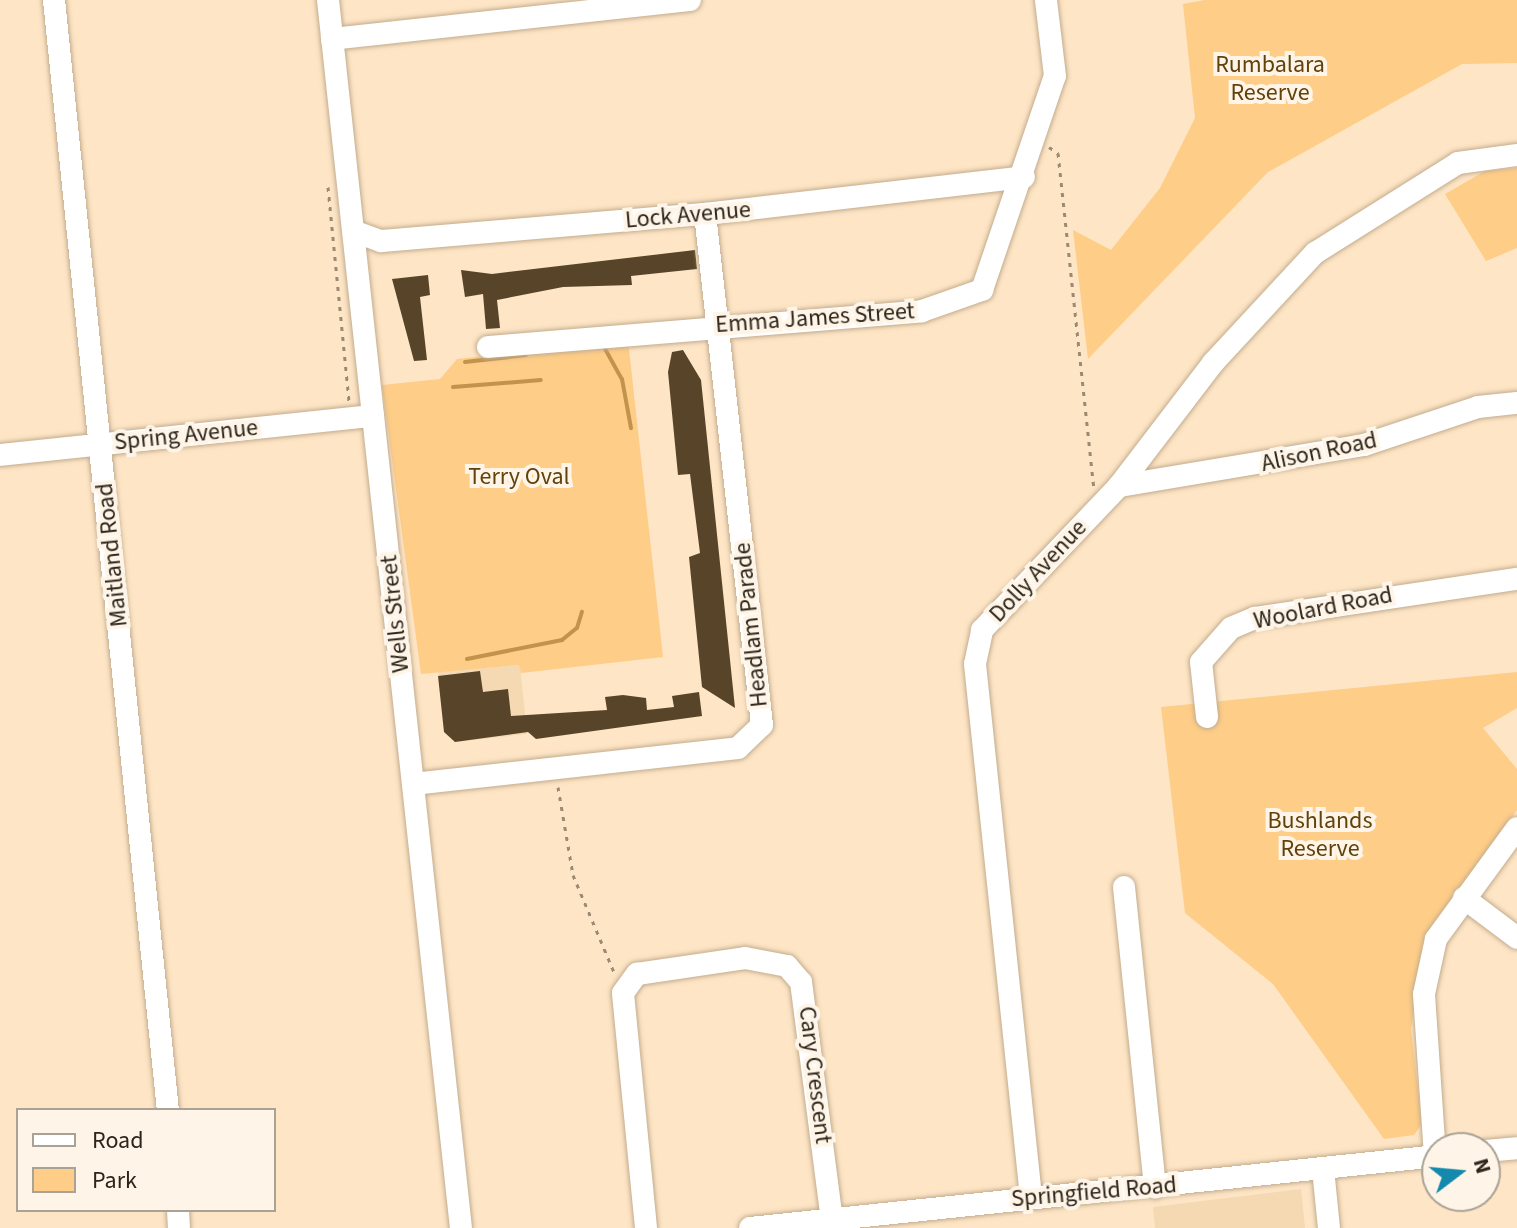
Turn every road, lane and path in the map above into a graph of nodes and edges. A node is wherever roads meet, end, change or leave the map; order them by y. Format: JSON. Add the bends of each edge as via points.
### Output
{"nodes":[{"id":1,"x":54,"y":0,"type":"edge"},
{"id":2,"x":328,"y":0,"type":"edge"},
{"id":3,"x":690,"y":0,"type":"edge"},
{"id":4,"x":1046,"y":0,"type":"edge"},
{"id":5,"x":664,"y":1,"type":"edge"},
{"id":6,"x":332,"y":39,"type":"junction"},
{"id":7,"x":1035,"y":139,"type":"junction"},
{"id":8,"x":1517,"y":155,"type":"edge"},
{"id":9,"x":1024,"y":177,"type":"junction"},
{"id":10,"x":328,"y":180,"type":"dead end"},
{"id":11,"x":705,"y":214,"type":"junction"},
{"id":12,"x":353,"y":231,"type":"junction"},
{"id":13,"x":720,"y":324,"type":"junction"},
{"id":14,"x":488,"y":347,"type":"dead end"},
{"id":15,"x":1517,"y":403,"type":"edge"},
{"id":16,"x":350,"y":406,"type":"dead end"},
{"id":17,"x":373,"y":416,"type":"junction"},
{"id":18,"x":101,"y":443,"type":"junction"},
{"id":19,"x":0,"y":455,"type":"edge"},
{"id":20,"x":1119,"y":486,"type":"junction"},
{"id":21,"x":1098,"y":507,"type":"junction"},
{"id":22,"x":1517,"y":579,"type":"edge"},
{"id":23,"x":1207,"y":717,"type":"dead end"},
{"id":24,"x":541,"y":770,"type":"junction"},
{"id":25,"x":413,"y":784,"type":"junction"},
{"id":26,"x":1517,"y":828,"type":"edge"},
{"id":27,"x":1124,"y":887,"type":"dead end"},
{"id":28,"x":1464,"y":898,"type":"junction"},
{"id":29,"x":1517,"y":938,"type":"edge"},
{"id":30,"x":623,"y":993,"type":"junction"},
{"id":31,"x":168,"y":1108,"type":"edge"},
{"id":32,"x":1434,"y":1132,"type":"edge"},
{"id":33,"x":1421,"y":1158,"type":"edge"},
{"id":34,"x":1323,"y":1169,"type":"junction"},
{"id":35,"x":1155,"y":1187,"type":"junction"},
{"id":36,"x":1031,"y":1197,"type":"junction"},
{"id":37,"x":832,"y":1220,"type":"junction"},
{"id":38,"x":803,"y":1226,"type":"edge"},
{"id":39,"x":461,"y":1228,"type":"edge"},
{"id":40,"x":646,"y":1228,"type":"edge"},
{"id":41,"x":750,"y":1228,"type":"edge"},
{"id":42,"x":1329,"y":1228,"type":"edge"}],
"edges":[{"from":1,"to":18,"type":"street","name":"Maitland Road"},
{"from":2,"to":6,"type":"street","name":"Wells Street"},
{"from":3,"to":5,"type":"street"},
{"from":4,"to":7,"type":"street","name":"Emma James Street","via":[[1055,76]]},
{"from":5,"to":6,"type":"street"},
{"from":6,"to":12,"type":"street","name":"Wells Street"},
{"from":7,"to":9,"type":"street","name":"Emma James Street"},
{"from":7,"to":21,"type":"path","via":[[1058,153]]},
{"from":8,"to":20,"type":"street","name":"Dolly Avenue","via":[[1458,163],[1315,253],[1213,363]]},
{"from":9,"to":11,"type":"street","name":"Lock Avenue"},
{"from":9,"to":13,"type":"street","name":"Emma James Street","via":[[982,290],[922,311]]},
{"from":10,"to":16,"type":"path"},
{"from":11,"to":12,"type":"street","name":"Lock Avenue","via":[[381,241]]},
{"from":11,"to":13,"type":"street","name":"Headlam Parade"},
{"from":12,"to":17,"type":"street","name":"Wells Street"},
{"from":13,"to":14,"type":"street","name":"Emma James Street"},
{"from":13,"to":24,"type":"street","name":"Headlam Parade","via":[[762,725],[738,748]]},
{"from":15,"to":20,"type":"street","name":"Alison Road","via":[[1478,407],[1364,445]]},
{"from":17,"to":18,"type":"street","name":"Spring Avenue"},
{"from":17,"to":25,"type":"street","name":"Wells Street"},
{"from":18,"to":19,"type":"street","name":"Spring Avenue"},
{"from":18,"to":31,"type":"street","name":"Maitland Road"},
{"from":20,"to":21,"type":"street","name":"Dolly Avenue"},
{"from":21,"to":36,"type":"street","name":"Dolly Avenue","via":[[982,630],[976,647]]},
{"from":22,"to":23,"type":"street","name":"Woolard Road","via":[[1301,610],[1231,628],[1201,662]]},
{"from":24,"to":25,"type":"street","name":"Headlam Parade"},
{"from":24,"to":30,"type":"path","via":[[564,793],[573,875]]},
{"from":25,"to":39,"type":"street","name":"Wells Street"},
{"from":26,"to":28,"type":"street"},
{"from":27,"to":35,"type":"street"},
{"from":28,"to":29,"type":"street"},
{"from":28,"to":32,"type":"street","via":[[1436,939],[1424,994]]},
{"from":30,"to":37,"type":"street","name":"Cary Crescent","via":[[637,974],[678,963],[745,958],[787,966],[808,1008]]},
{"from":30,"to":40,"type":"street"},
{"from":33,"to":34,"type":"street","name":"Springfield Road"},
{"from":34,"to":35,"type":"street","name":"Springfield Road"},
{"from":34,"to":42,"type":"street"},
{"from":35,"to":36,"type":"street","name":"Springfield Road"},
{"from":36,"to":37,"type":"street","name":"Springfield Road"},
{"from":37,"to":38,"type":"street","name":"Springfield Road"},
{"from":38,"to":41,"type":"street","name":"Springfield Road"}]}
